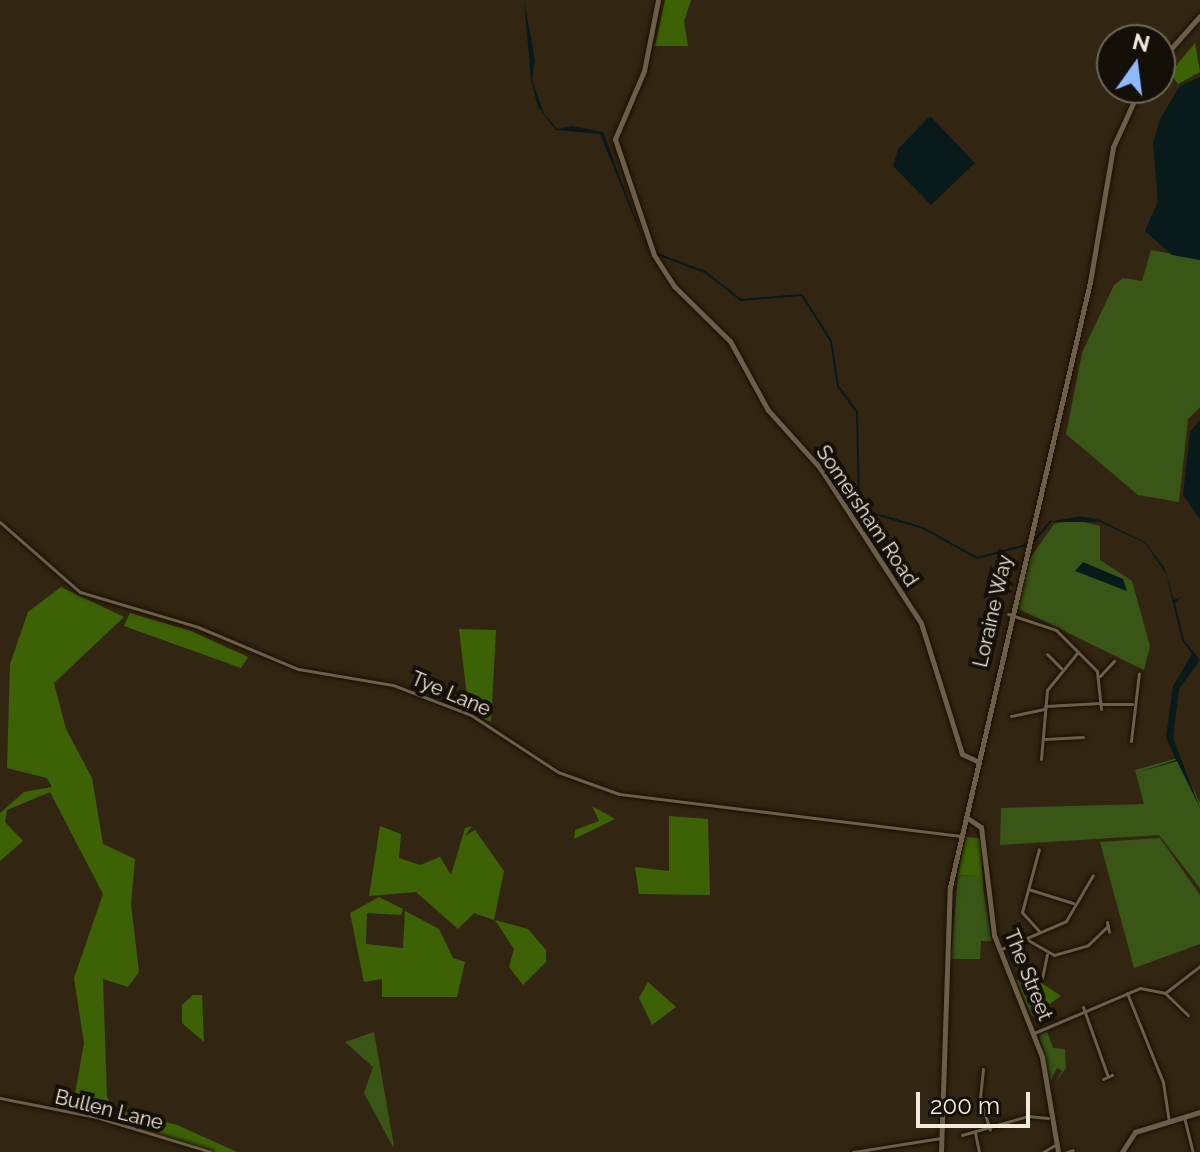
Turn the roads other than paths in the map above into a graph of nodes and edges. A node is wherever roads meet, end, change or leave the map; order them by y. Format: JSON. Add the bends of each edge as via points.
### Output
{"nodes":[{"id":1,"x":658,"y":0,"type":"edge"},
{"id":2,"x":1200,"y":16,"type":"edge"},
{"id":3,"x":1176,"y":43,"type":"edge"},
{"id":4,"x":1133,"y":104,"type":"edge"},
{"id":5,"x":0,"y":522,"type":"edge"},
{"id":6,"x":1008,"y":614,"type":"junction"},
{"id":7,"x":1078,"y":652,"type":"junction"},
{"id":8,"x":1047,"y":654,"type":"dead end"},
{"id":9,"x":1114,"y":661,"type":"dead end"},
{"id":10,"x":1061,"y":668,"type":"junction"},
{"id":11,"x":1139,"y":673,"type":"dead end"},
{"id":12,"x":1100,"y":676,"type":"junction"},
{"id":13,"x":1128,"y":685,"type":"dead end"},
{"id":14,"x":1134,"y":687,"type":"junction"},
{"id":15,"x":1132,"y":704,"type":"junction"},
{"id":16,"x":1101,"y":705,"type":"junction"},
{"id":17,"x":1045,"y":708,"type":"junction"},
{"id":18,"x":1011,"y":716,"type":"dead end"},
{"id":19,"x":1083,"y":737,"type":"dead end"},
{"id":20,"x":1045,"y":739,"type":"junction"},
{"id":21,"x":1131,"y":741,"type":"dead end"},
{"id":22,"x":1041,"y":759,"type":"dead end"},
{"id":23,"x":977,"y":761,"type":"junction"},
{"id":24,"x":966,"y":817,"type":"junction"},
{"id":25,"x":961,"y":836,"type":"junction"},
{"id":26,"x":1039,"y":849,"type":"dead end"},
{"id":27,"x":1093,"y":875,"type":"dead end"},
{"id":28,"x":1028,"y":889,"type":"junction"},
{"id":29,"x":1073,"y":903,"type":"junction"},
{"id":30,"x":1039,"y":931,"type":"junction"},
{"id":31,"x":1109,"y":932,"type":"dead end"},
{"id":32,"x":1028,"y":940,"type":"junction"},
{"id":33,"x":998,"y":950,"type":"junction"},
{"id":34,"x":1047,"y":955,"type":"junction"},
{"id":35,"x":1200,"y":966,"type":"edge"},
{"id":36,"x":1042,"y":978,"type":"dead end"},
{"id":37,"x":1127,"y":993,"type":"junction"},
{"id":38,"x":1165,"y":993,"type":"junction"},
{"id":39,"x":1083,"y":1007,"type":"junction"},
{"id":40,"x":1188,"y":1015,"type":"dead end"},
{"id":41,"x":1034,"y":1033,"type":"junction"},
{"id":42,"x":983,"y":1069,"type":"dead end"},
{"id":43,"x":1108,"y":1077,"type":"dead end"},
{"id":44,"x":0,"y":1098,"type":"edge"},
{"id":45,"x":1200,"y":1112,"type":"edge"},
{"id":46,"x":1184,"y":1117,"type":"junction"},
{"id":47,"x":1048,"y":1118,"type":"junction"},
{"id":48,"x":1169,"y":1122,"type":"junction"},
{"id":49,"x":990,"y":1129,"type":"junction"},
{"id":50,"x":975,"y":1133,"type":"junction"},
{"id":51,"x":962,"y":1135,"type":"dead end"},
{"id":52,"x":941,"y":1138,"type":"junction"},
{"id":53,"x":1055,"y":1145,"type":"junction"},
{"id":54,"x":1073,"y":1150,"type":"dead end"},
{"id":55,"x":211,"y":1152,"type":"edge"},
{"id":56,"x":853,"y":1152,"type":"edge"},
{"id":57,"x":941,"y":1152,"type":"edge"},
{"id":58,"x":979,"y":1152,"type":"edge"},
{"id":59,"x":1043,"y":1152,"type":"edge"},
{"id":60,"x":1058,"y":1152,"type":"edge"},
{"id":61,"x":1067,"y":1152,"type":"edge"},
{"id":62,"x":1122,"y":1152,"type":"edge"},
{"id":63,"x":1193,"y":1152,"type":"edge"}],
"edges":[{"from":1,"to":23,"type":"main road","name":"Somersham Road","via":[[644,71],[615,139],[654,255],[674,286],[730,341],[768,410],[820,468],[921,623],[962,754]]},
{"from":2,"to":3,"type":"main road"},
{"from":4,"to":6,"type":"main road","name":"Loraine Way","via":[[1113,147],[1090,282]]},
{"from":5,"to":25,"type":"street","name":"Tye Lane","via":[[80,592],[198,627],[298,669],[382,680],[471,715],[558,772],[619,794]]},
{"from":6,"to":7,"type":"street","via":[[1049,626]]},
{"from":6,"to":23,"type":"main road","name":"Loraine Way"},
{"from":7,"to":10,"type":"street"},
{"from":7,"to":12,"type":"street"},
{"from":8,"to":10,"type":"street"},
{"from":9,"to":12,"type":"street"},
{"from":10,"to":17,"type":"street"},
{"from":11,"to":14,"type":"street"},
{"from":12,"to":16,"type":"street"},
{"from":13,"to":14,"type":"street"},
{"from":14,"to":15,"type":"street"},
{"from":15,"to":16,"type":"street"},
{"from":15,"to":21,"type":"street"},
{"from":16,"to":17,"type":"street"},
{"from":17,"to":18,"type":"street"},
{"from":17,"to":20,"type":"street"},
{"from":19,"to":20,"type":"street"},
{"from":20,"to":22,"type":"street"},
{"from":23,"to":24,"type":"main road","name":"Loraine Way"},
{"from":24,"to":25,"type":"main road","name":"Loraine Way"},
{"from":24,"to":33,"type":"main road","name":"The Street","via":[[981,830]]},
{"from":25,"to":52,"type":"main road","name":"Loraine Way","via":[[947,927]]},
{"from":26,"to":28,"type":"street"},
{"from":27,"to":29,"type":"street"},
{"from":28,"to":29,"type":"street"},
{"from":28,"to":30,"type":"street","via":[[1022,913]]},
{"from":29,"to":30,"type":"street","via":[[1065,922]]},
{"from":30,"to":32,"type":"street"},
{"from":31,"to":34,"type":"street","via":[[1107,924],[1088,945]]},
{"from":32,"to":33,"type":"street"},
{"from":32,"to":34,"type":"street"},
{"from":33,"to":41,"type":"main road","name":"The Street"},
{"from":34,"to":36,"type":"street"},
{"from":35,"to":38,"type":"street"},
{"from":37,"to":38,"type":"street","via":[[1149,987]]},
{"from":37,"to":39,"type":"street"},
{"from":37,"to":48,"type":"street","via":[[1163,1083]]},
{"from":38,"to":40,"type":"street"},
{"from":39,"to":41,"type":"street"},
{"from":39,"to":43,"type":"street"},
{"from":41,"to":47,"type":"main road","name":"The Street"},
{"from":42,"to":49,"type":"street","via":[[979,1095]]},
{"from":44,"to":55,"type":"street","name":"Bullen Lane"},
{"from":45,"to":46,"type":"main road"},
{"from":46,"to":48,"type":"main road"},
{"from":46,"to":63,"type":"street"},
{"from":47,"to":49,"type":"street","via":[[1025,1117]]},
{"from":47,"to":53,"type":"main road","name":"The Street"},
{"from":48,"to":62,"type":"main road","via":[[1128,1136]]},
{"from":49,"to":50,"type":"street"},
{"from":50,"to":51,"type":"street"},
{"from":50,"to":58,"type":"street"},
{"from":52,"to":56,"type":"street"},
{"from":52,"to":57,"type":"main road","name":"Loraine Way"},
{"from":53,"to":59,"type":"street"},
{"from":53,"to":60,"type":"main road","name":"The Street"},
{"from":54,"to":61,"type":"street"}]}
